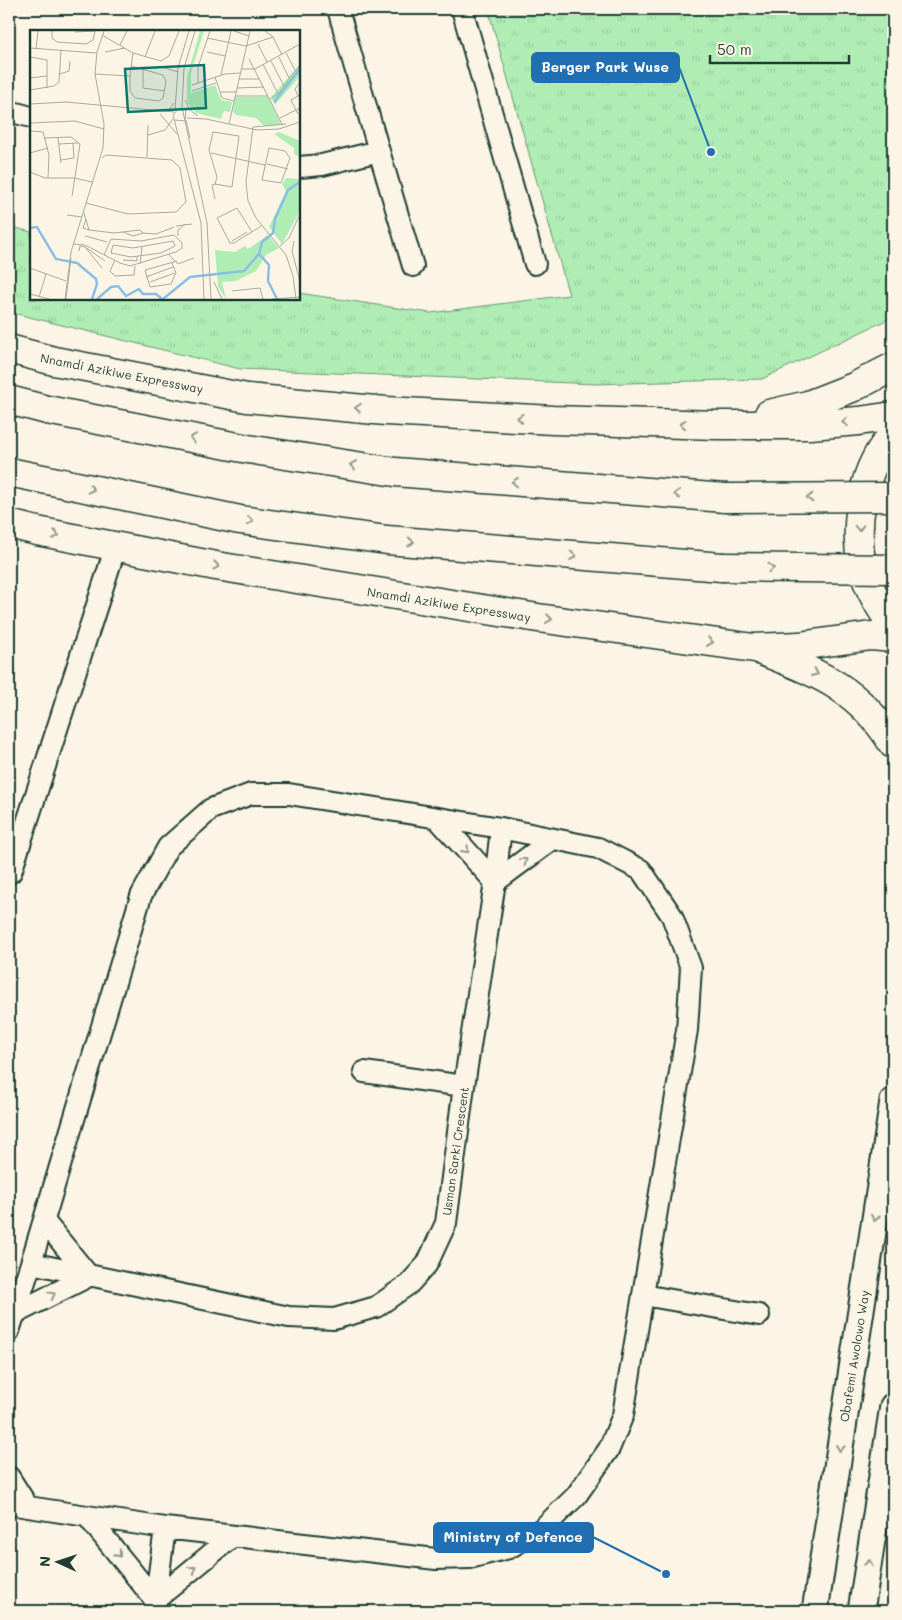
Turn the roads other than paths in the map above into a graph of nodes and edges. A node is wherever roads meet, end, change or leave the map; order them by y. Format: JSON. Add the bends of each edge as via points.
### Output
{"nodes":[{"id":1,"x":338,"y":9,"type":"edge"},
{"id":2,"x":462,"y":9,"type":"edge"},
{"id":3,"x":9,"y":111,"type":"edge"},
{"id":4,"x":30,"y":117,"type":"edge"},
{"id":5,"x":379,"y":151,"type":"junction"},
{"id":6,"x":300,"y":167,"type":"edge"},
{"id":7,"x":535,"y":264,"type":"dead end"},
{"id":8,"x":414,"y":266,"type":"dead end"},
{"id":9,"x":9,"y":349,"type":"edge"},
{"id":10,"x":893,"y":367,"type":"edge"},
{"id":11,"x":9,"y":400,"type":"edge"},
{"id":12,"x":893,"y":416,"type":"edge"},
{"id":13,"x":717,"y":425,"type":"junction"},
{"id":14,"x":893,"y":435,"type":"edge"},
{"id":15,"x":9,"y":472,"type":"edge"},
{"id":16,"x":893,"y":497,"type":"edge"},
{"id":17,"x":9,"y":524,"type":"edge"},
{"id":18,"x":116,"y":546,"type":"junction"},
{"id":19,"x":893,"y":568,"type":"edge"},
{"id":20,"x":893,"y":626,"type":"edge"},
{"id":21,"x":893,"y":638,"type":"edge"},
{"id":22,"x":754,"y":648,"type":"junction"},
{"id":23,"x":893,"y":744,"type":"edge"},
{"id":24,"x":437,"y":818,"type":"junction"},
{"id":25,"x":501,"y":828,"type":"junction"},
{"id":26,"x":553,"y":839,"type":"junction"},
{"id":27,"x":11,"y":872,"type":"dead end"},
{"id":28,"x":495,"y":882,"type":"junction"},
{"id":29,"x":364,"y":1072,"type":"dead end"},
{"id":30,"x":464,"y":1086,"type":"junction"},
{"id":31,"x":893,"y":1101,"type":"edge"},
{"id":32,"x":44,"y":1221,"type":"junction"},
{"id":33,"x":31,"y":1264,"type":"junction"},
{"id":34,"x":89,"y":1276,"type":"junction"},
{"id":35,"x":643,"y":1295,"type":"junction"},
{"id":36,"x":759,"y":1315,"type":"dead end"},
{"id":37,"x":12,"y":1322,"type":"edge"},
{"id":38,"x":893,"y":1406,"type":"edge"},
{"id":39,"x":9,"y":1477,"type":"edge"},
{"id":40,"x":18,"y":1505,"type":"edge"},
{"id":41,"x":87,"y":1516,"type":"junction"},
{"id":42,"x":164,"y":1528,"type":"junction"},
{"id":43,"x":233,"y":1536,"type":"junction"},
{"id":44,"x":154,"y":1606,"type":"edge"},
{"id":45,"x":815,"y":1611,"type":"edge"},
{"id":46,"x":862,"y":1611,"type":"edge"}],
"edges":[{"from":1,"to":5,"type":"street"},
{"from":2,"to":7,"type":"street"},
{"from":3,"to":4,"type":"street"},
{"from":5,"to":6,"type":"street"},
{"from":5,"to":8,"type":"street"},
{"from":13,"to":9,"type":"highway","name":"Nnamdi Azikiwe Expressway","one_way":true,"via":[[386,411],[247,398],[54,361]]},
{"from":10,"to":13,"type":"highway","via":[[808,405]]},
{"from":16,"to":11,"type":"highway","one_way":true,"bridge":true,"via":[[725,498],[395,472],[248,449]]},
{"from":12,"to":13,"type":"highway","name":"Nnamdi Azikiwe Expressway","one_way":true,"via":[[810,425]]},
{"from":14,"to":20,"type":"highway","one_way":true,"via":[[866,480],[858,523],[862,565],[878,606]]},
{"from":15,"to":19,"type":"highway","one_way":true,"bridge":true,"via":[[240,520],[386,540],[722,567]]},
{"from":17,"to":18,"type":"highway","name":"Nnamdi Azikiwe Expressway","one_way":true},
{"from":18,"to":22,"type":"highway","name":"Nnamdi Azikiwe Expressway","one_way":true,"via":[[216,566],[538,618]]},
{"from":18,"to":27,"type":"street"},
{"from":21,"to":22,"type":"highway","name":"Nnamdi Azikiwe Expressway","via":[[871,636],[799,646]]},
{"from":22,"to":23,"type":"highway","one_way":true,"via":[[824,677],[841,688],[874,716]]},
{"from":24,"to":25,"type":"street"},
{"from":24,"to":28,"type":"street","one_way":true},
{"from":24,"to":32,"type":"street","via":[[289,794],[251,794],[211,809],[168,847],[141,896]]},
{"from":25,"to":26,"type":"street"},
{"from":25,"to":28,"type":"street","name":"Usman Sarki Crescent"},
{"from":28,"to":26,"type":"street","one_way":true},
{"from":26,"to":35,"type":"street","via":[[598,848],[641,870],[672,916],[691,968],[687,1030]]},
{"from":28,"to":30,"type":"street","name":"Usman Sarki Crescent"},
{"from":29,"to":30,"type":"street"},
{"from":30,"to":34,"type":"street","name":"Usman Sarki Crescent","via":[[446,1222],[427,1264],[408,1284],[376,1307],[334,1319],[290,1317]]},
{"from":31,"to":45,"type":"main road","name":"Obafemi Awolowo Way","one_way":true},
{"from":32,"to":33,"type":"street"},
{"from":32,"to":34,"type":"street"},
{"from":33,"to":34,"type":"street","name":"Usman Sarki Crescent"},
{"from":33,"to":37,"type":"street"},
{"from":37,"to":34,"type":"street","one_way":true},
{"from":35,"to":36,"type":"street"},
{"from":35,"to":43,"type":"street","via":[[623,1415],[609,1449],[576,1496],[544,1528],[509,1548],[469,1558],[436,1559]]},
{"from":46,"to":38,"type":"main road","one_way":true},
{"from":39,"to":40,"type":"street"},
{"from":40,"to":41,"type":"street"},
{"from":41,"to":42,"type":"street"},
{"from":41,"to":44,"type":"street","one_way":true},
{"from":42,"to":43,"type":"street"},
{"from":42,"to":44,"type":"street"},
{"from":44,"to":43,"type":"street","one_way":true}]}
